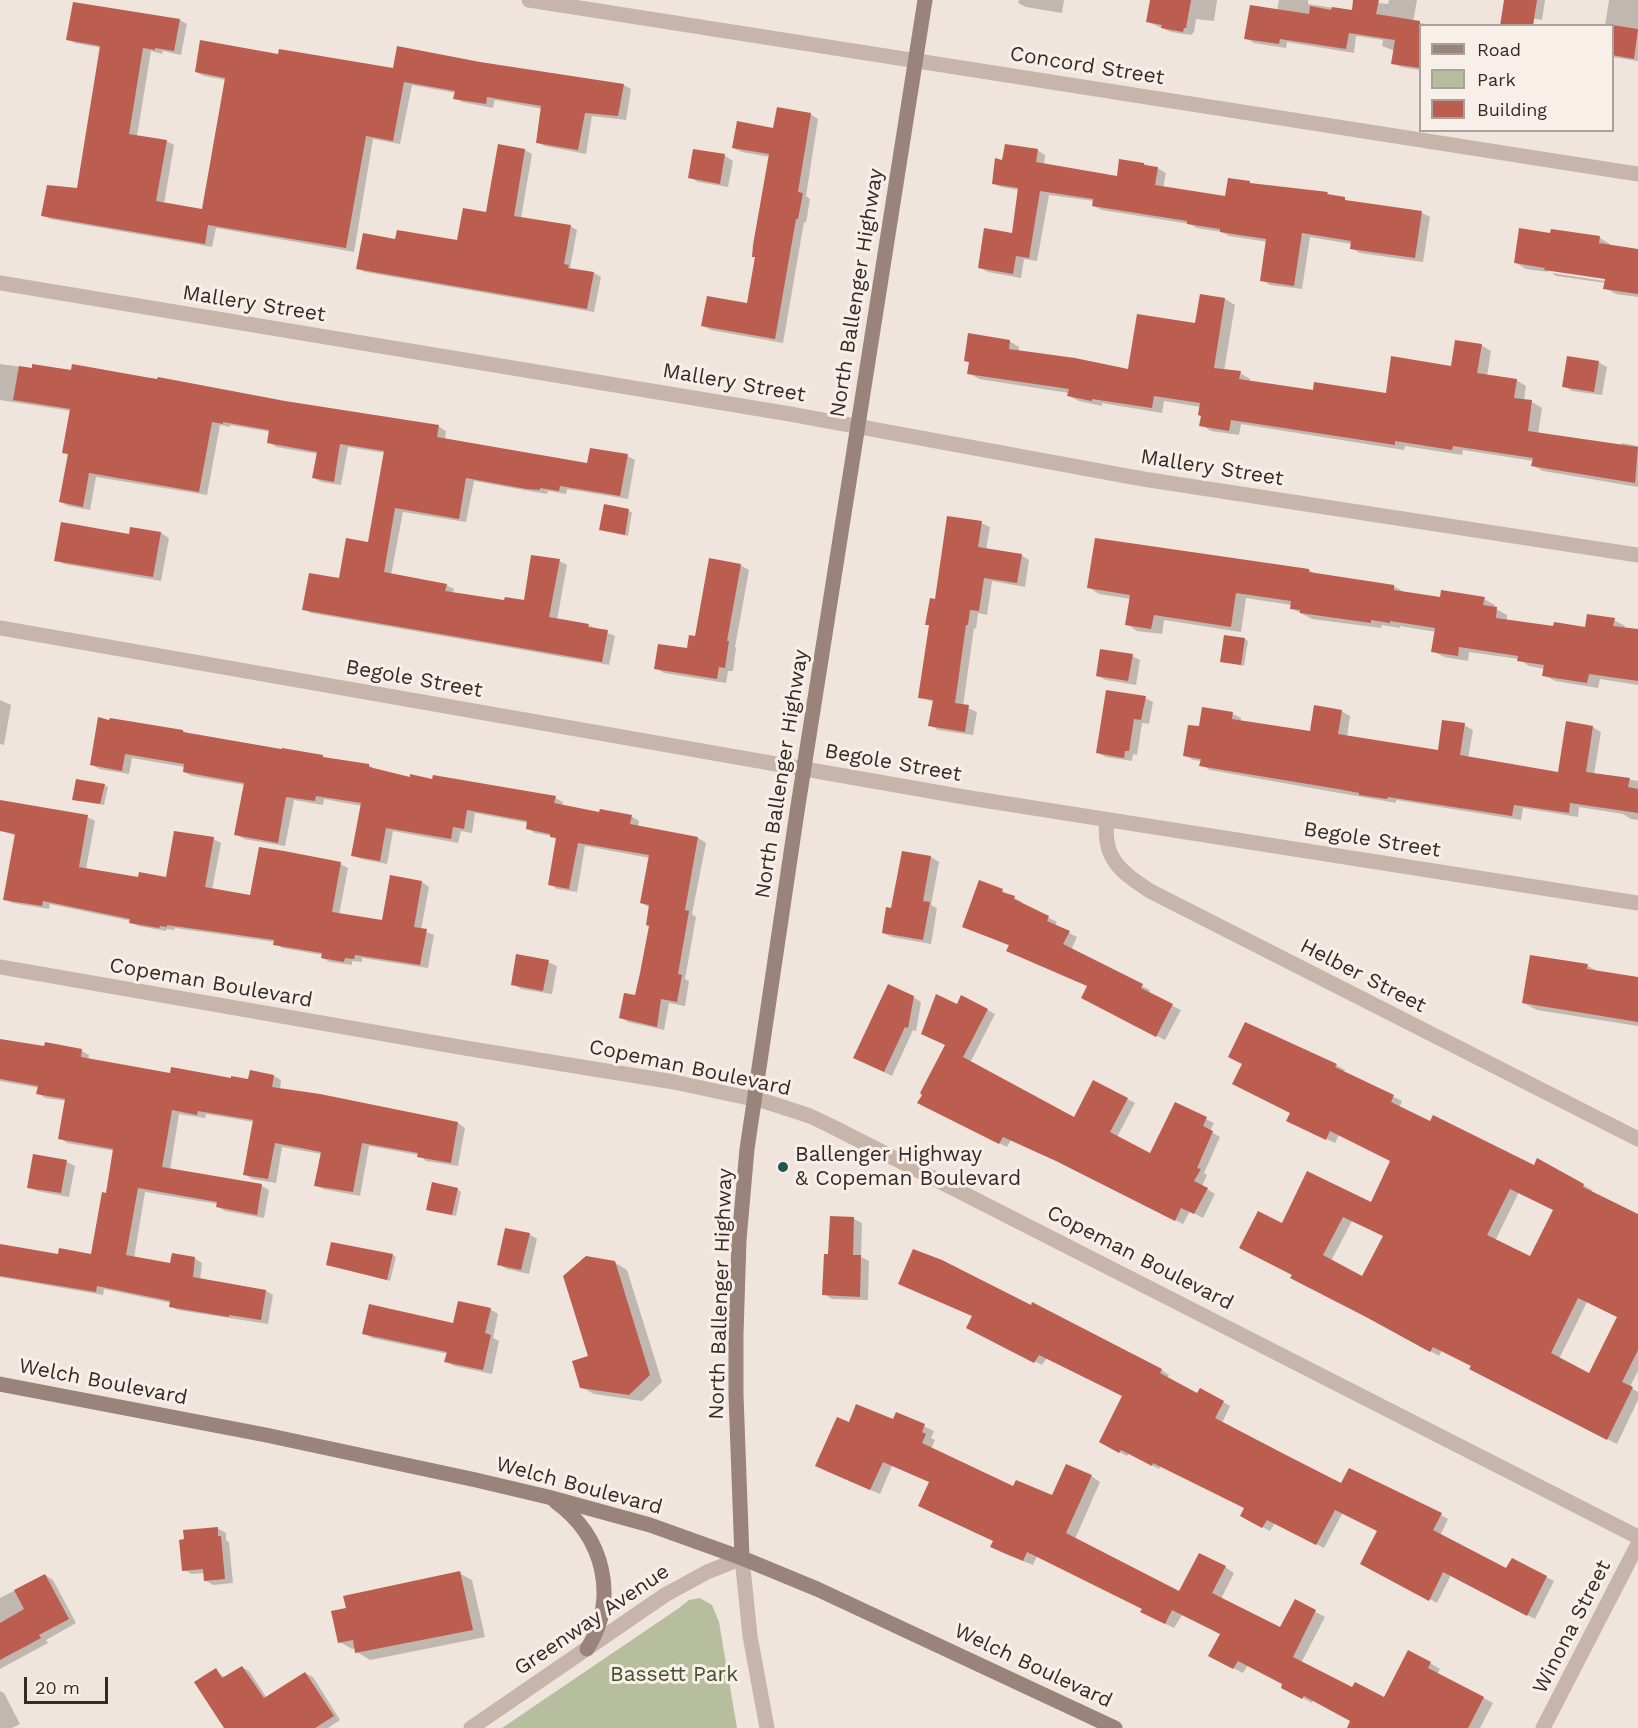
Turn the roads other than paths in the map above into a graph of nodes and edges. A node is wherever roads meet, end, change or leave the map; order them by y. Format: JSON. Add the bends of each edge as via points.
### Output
{"nodes":[{"id":1,"x":529,"y":0,"type":"edge"},
{"id":2,"x":925,"y":0,"type":"edge"},
{"id":3,"x":915,"y":60,"type":"junction"},
{"id":4,"x":1638,"y":174,"type":"edge"},
{"id":5,"x":0,"y":283,"type":"edge"},
{"id":6,"x":858,"y":427,"type":"junction"},
{"id":7,"x":1638,"y":555,"type":"edge"},
{"id":8,"x":0,"y":628,"type":"edge"},
{"id":9,"x":804,"y":768,"type":"junction"},
{"id":10,"x":1107,"y":820,"type":"junction"},
{"id":11,"x":1638,"y":903,"type":"edge"},
{"id":12,"x":0,"y":967,"type":"edge"},
{"id":13,"x":754,"y":1099,"type":"junction"},
{"id":14,"x":1638,"y":1139,"type":"edge"},
{"id":15,"x":0,"y":1384,"type":"edge"},
{"id":16,"x":548,"y":1497,"type":"junction"},
{"id":17,"x":1638,"y":1537,"type":"edge"},
{"id":18,"x":1638,"y":1544,"type":"edge"},
{"id":19,"x":742,"y":1558,"type":"junction"},
{"id":20,"x":587,"y":1649,"type":"junction"},
{"id":21,"x":471,"y":1728,"type":"edge"},
{"id":22,"x":766,"y":1728,"type":"edge"},
{"id":23,"x":1115,"y":1728,"type":"edge"},
{"id":24,"x":1544,"y":1728,"type":"edge"}],
"edges":[{"from":1,"to":3,"type":"street","name":"Concord Street"},
{"from":2,"to":3,"type":"main road","name":"North Ballenger Highway"},
{"from":3,"to":4,"type":"street","name":"Concord Street"},
{"from":3,"to":6,"type":"main road","name":"North Ballenger Highway"},
{"from":5,"to":6,"type":"street","name":"Mallery Street"},
{"from":6,"to":7,"type":"street","name":"Mallery Street","via":[[1143,479]]},
{"from":6,"to":9,"type":"main road","name":"North Ballenger Highway"},
{"from":8,"to":9,"type":"street","name":"Begole Street"},
{"from":9,"to":10,"type":"street","name":"Begole Street"},
{"from":9,"to":13,"type":"main road","name":"North Ballenger Highway"},
{"from":10,"to":11,"type":"street","name":"Begole Street"},
{"from":10,"to":14,"type":"street","name":"Helber Street","via":[[1110,854],[1130,877],[1155,894]]},
{"from":12,"to":13,"type":"street","name":"Copeman Boulevard"},
{"from":13,"to":17,"type":"street","name":"Copeman Boulevard","via":[[810,1116]]},
{"from":13,"to":19,"type":"main road","name":"North Ballenger Highway","via":[[742,1193],[737,1323]]},
{"from":15,"to":16,"type":"main road","name":"Welch Boulevard","via":[[255,1433]]},
{"from":16,"to":19,"type":"main road","name":"Welch Boulevard"},
{"from":16,"to":20,"type":"main road","via":[[576,1520],[601,1568],[603,1611]]},
{"from":18,"to":24,"type":"street","name":"Winona Street"},
{"from":19,"to":20,"type":"street","name":"Greenway Avenue","via":[[687,1582]]},
{"from":19,"to":22,"type":"street"},
{"from":19,"to":23,"type":"main road","name":"Welch Boulevard","via":[[853,1605]]},
{"from":20,"to":21,"type":"street","name":"Greenway Avenue"}]}
